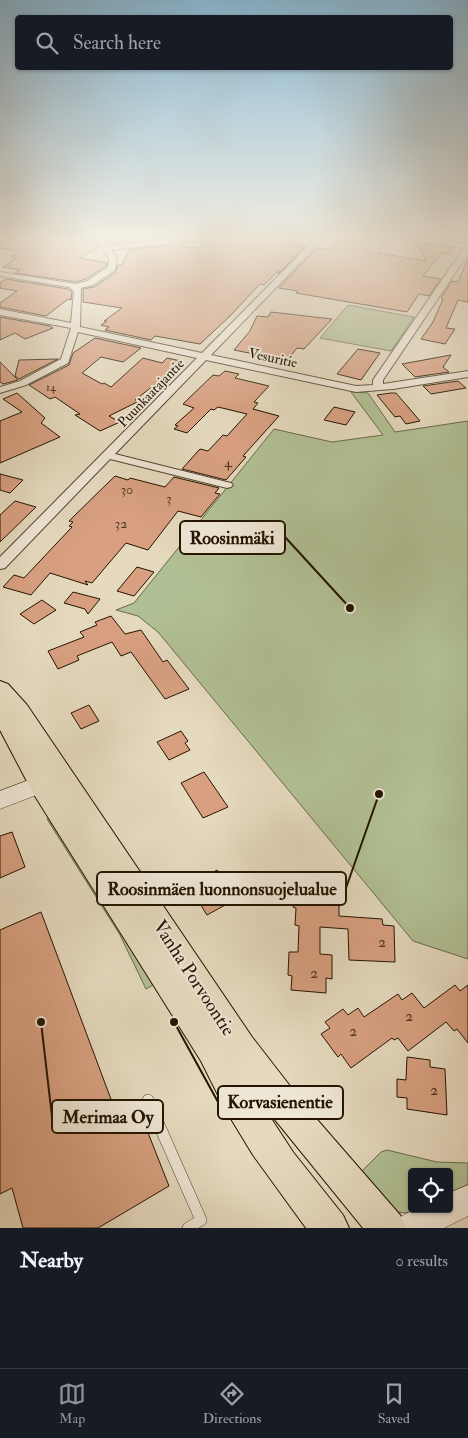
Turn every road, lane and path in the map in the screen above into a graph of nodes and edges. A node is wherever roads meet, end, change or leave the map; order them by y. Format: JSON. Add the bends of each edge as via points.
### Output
{"nodes":[{"id":1,"x":78,"y":295,"type":"edge"},
{"id":2,"x":265,"y":295,"type":"edge"},
{"id":3,"x":435,"y":295,"type":"edge"},
{"id":4,"x":0,"y":312,"type":"edge"},
{"id":5,"x":75,"y":327,"type":"junction"},
{"id":6,"x":205,"y":357,"type":"junction"},
{"id":7,"x":468,"y":374,"type":"edge"},
{"id":8,"x":378,"y":387,"type":"junction"},
{"id":9,"x":0,"y":390,"type":"edge"},
{"id":10,"x":109,"y":456,"type":"junction"},
{"id":11,"x":227,"y":486,"type":"dead end"},
{"id":12,"x":0,"y":564,"type":"edge"},
{"id":13,"x":0,"y":690,"type":"edge"},
{"id":14,"x":0,"y":696,"type":"edge"},
{"id":15,"x":52,"y":780,"type":"junction"},
{"id":16,"x":0,"y":800,"type":"edge"},
{"id":17,"x":148,"y":1100,"type":"dead end"},
{"id":18,"x":468,"y":1200,"type":"edge"},
{"id":19,"x":188,"y":1228,"type":"edge"},
{"id":20,"x":330,"y":1228,"type":"edge"},
{"id":21,"x":388,"y":1228,"type":"edge"},
{"id":22,"x":411,"y":1228,"type":"edge"}],
"edges":[{"from":1,"to":5,"type":"street"},
{"from":2,"to":6,"type":"street","name":"Puunkaatajantie"},
{"from":3,"to":8,"type":"street","via":[[378,380]]},
{"from":4,"to":5,"type":"street","name":"Vesuritie"},
{"from":5,"to":6,"type":"street","name":"Vesuritie"},
{"from":5,"to":9,"type":"street","via":[[64,362],[23,383]]},
{"from":6,"to":8,"type":"street","name":"Vesuritie","via":[[356,389]]},
{"from":6,"to":10,"type":"street","name":"Puunkaatajantie"},
{"from":7,"to":8,"type":"street","name":"Vesuritie"},
{"from":10,"to":11,"type":"street"},
{"from":10,"to":12,"type":"street","name":"Puunkaatajantie"},
{"from":13,"to":15,"type":"main road","name":"Vanha Porvoontie","via":[[19,712]]},
{"from":14,"to":15,"type":"main road","name":"Vanha Porvoontie","via":[[6,719]]},
{"from":15,"to":16,"type":"street"},
{"from":15,"to":20,"type":"main road","name":"Vanha Porvoontie","via":[[213,1049],[250,1120]]},
{"from":15,"to":21,"type":"main road","name":"Vanha Porvoontie","via":[[240,1049],[294,1120]]},
{"from":17,"to":19,"type":"lane","via":[[201,1220]]},
{"from":18,"to":22,"type":"street"}]}
